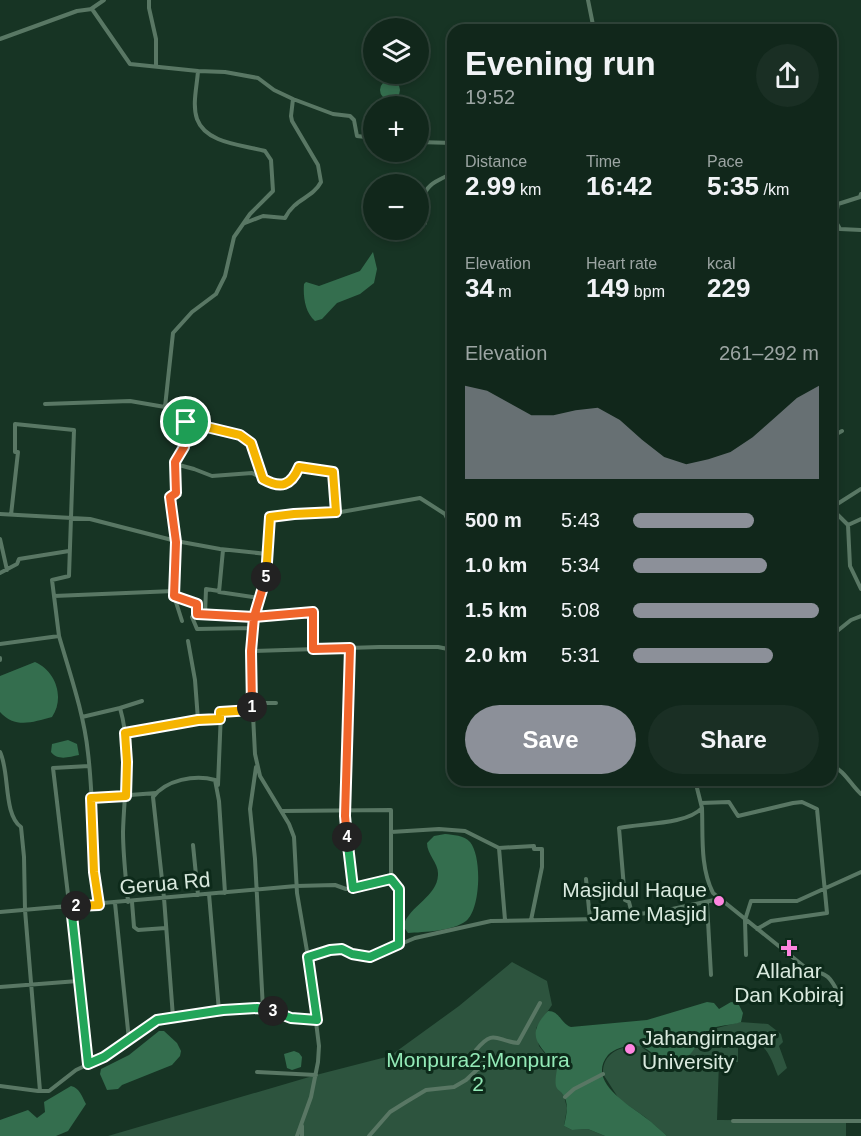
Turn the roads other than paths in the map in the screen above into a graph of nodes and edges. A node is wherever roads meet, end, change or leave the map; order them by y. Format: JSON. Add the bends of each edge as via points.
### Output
{"nodes":[{"id":1,"x":104,"y":0,"type":"edge"},
{"id":2,"x":149,"y":0,"type":"edge"},
{"id":3,"x":588,"y":0,"type":"edge"},
{"id":4,"x":90,"y":9,"type":"junction"},
{"id":5,"x":593,"y":24,"type":"edge"},
{"id":6,"x":0,"y":39,"type":"edge"},
{"id":7,"x":156,"y":66,"type":"junction"},
{"id":8,"x":198,"y":71,"type":"junction"},
{"id":9,"x":293,"y":99,"type":"junction"},
{"id":10,"x":363,"y":137,"type":"edge"},
{"id":11,"x":429,"y":142,"type":"edge"},
{"id":12,"x":447,"y":142,"type":"edge"},
{"id":13,"x":447,"y":175,"type":"edge"},
{"id":14,"x":429,"y":186,"type":"edge"},
{"id":15,"x":861,"y":194,"type":"edge"},
{"id":16,"x":837,"y":207,"type":"edge"},
{"id":17,"x":243,"y":224,"type":"junction"},
{"id":18,"x":837,"y":225,"type":"edge"},
{"id":19,"x":861,"y":230,"type":"edge"},
{"id":20,"x":45,"y":404,"type":"dead end"},
{"id":21,"x":165,"y":407,"type":"junction"},
{"id":22,"x":186,"y":422,"type":"junction"},
{"id":23,"x":842,"y":431,"type":"dead end"},
{"id":24,"x":837,"y":434,"type":"edge"},
{"id":25,"x":175,"y":464,"type":"junction"},
{"id":26,"x":263,"y":479,"type":"junction"},
{"id":27,"x":861,"y":489,"type":"edge"},
{"id":28,"x":837,"y":504,"type":"edge"},
{"id":29,"x":336,"y":512,"type":"junction"},
{"id":30,"x":0,"y":514,"type":"edge"},
{"id":31,"x":11,"y":514,"type":"junction"},
{"id":32,"x":837,"y":514,"type":"edge"},
{"id":33,"x":447,"y":516,"type":"edge"},
{"id":34,"x":69,"y":518,"type":"junction"},
{"id":35,"x":861,"y":519,"type":"edge"},
{"id":36,"x":848,"y":525,"type":"junction"},
{"id":37,"x":0,"y":539,"type":"edge"},
{"id":38,"x":175,"y":541,"type":"junction"},
{"id":39,"x":223,"y":550,"type":"junction"},
{"id":40,"x":69,"y":551,"type":"junction"},
{"id":41,"x":267,"y":554,"type":"junction"},
{"id":42,"x":7,"y":570,"type":"junction"},
{"id":43,"x":0,"y":573,"type":"edge"},
{"id":44,"x":861,"y":589,"type":"edge"},
{"id":45,"x":219,"y":591,"type":"junction"},
{"id":46,"x":174,"y":594,"type":"junction"},
{"id":47,"x":54,"y":596,"type":"junction"},
{"id":48,"x":259,"y":598,"type":"junction"},
{"id":49,"x":197,"y":614,"type":"junction"},
{"id":50,"x":205,"y":615,"type":"junction"},
{"id":51,"x":861,"y":616,"type":"edge"},
{"id":52,"x":254,"y":617,"type":"junction"},
{"id":53,"x":182,"y":621,"type":"dead end"},
{"id":54,"x":252,"y":628,"type":"junction"},
{"id":55,"x":837,"y":631,"type":"edge"},
{"id":56,"x":59,"y":636,"type":"junction"},
{"id":57,"x":188,"y":641,"type":"dead end"},
{"id":58,"x":0,"y":644,"type":"edge"},
{"id":59,"x":350,"y":648,"type":"junction"},
{"id":60,"x":313,"y":649,"type":"junction"},
{"id":61,"x":447,"y":650,"type":"edge"},
{"id":62,"x":251,"y":651,"type":"junction"},
{"id":63,"x":142,"y":701,"type":"dead end"},
{"id":64,"x":276,"y":703,"type":"dead end"},
{"id":65,"x":252,"y":704,"type":"junction"},
{"id":66,"x":120,"y":708,"type":"junction"},
{"id":67,"x":252,"y":710,"type":"junction"},
{"id":68,"x":81,"y":717,"type":"junction"},
{"id":69,"x":220,"y":719,"type":"junction"},
{"id":70,"x":198,"y":720,"type":"junction"},
{"id":71,"x":125,"y":733,"type":"junction"},
{"id":72,"x":0,"y":752,"type":"edge"},
{"id":73,"x":89,"y":766,"type":"junction"},
{"id":74,"x":256,"y":766,"type":"junction"},
{"id":75,"x":837,"y":767,"type":"edge"},
{"id":76,"x":696,"y":786,"type":"edge"},
{"id":77,"x":218,"y":787,"type":"junction"},
{"id":78,"x":157,"y":792,"type":"junction"},
{"id":79,"x":861,"y":794,"type":"edge"},
{"id":80,"x":126,"y":796,"type":"junction"},
{"id":81,"x":91,"y":798,"type":"junction"},
{"id":82,"x":701,"y":805,"type":"junction"},
{"id":83,"x":345,"y":810,"type":"junction"},
{"id":84,"x":282,"y":811,"type":"junction"},
{"id":85,"x":391,"y":832,"type":"junction"},
{"id":86,"x":193,"y":845,"type":"dead end"},
{"id":87,"x":499,"y":848,"type":"junction"},
{"id":88,"x":861,"y":872,"type":"edge"},
{"id":89,"x":391,"y":879,"type":"junction"},
{"id":90,"x":586,"y":879,"type":"dead end"},
{"id":91,"x":296,"y":886,"type":"junction"},
{"id":92,"x":353,"y":888,"type":"junction"},
{"id":93,"x":825,"y":888,"type":"junction"},
{"id":94,"x":257,"y":890,"type":"junction"},
{"id":95,"x":225,"y":893,"type":"junction"},
{"id":96,"x":209,"y":894,"type":"junction"},
{"id":97,"x":198,"y":895,"type":"junction"},
{"id":98,"x":164,"y":898,"type":"junction"},
{"id":99,"x":719,"y":899,"type":"junction"},
{"id":100,"x":130,"y":902,"type":"junction"},
{"id":101,"x":115,"y":903,"type":"junction"},
{"id":102,"x":707,"y":903,"type":"junction"},
{"id":103,"x":99,"y":905,"type":"junction"},
{"id":104,"x":71,"y":906,"type":"junction"},
{"id":105,"x":25,"y":910,"type":"junction"},
{"id":106,"x":0,"y":912,"type":"edge"},
{"id":107,"x":632,"y":914,"type":"junction"},
{"id":108,"x":590,"y":919,"type":"junction"},
{"id":109,"x":531,"y":920,"type":"junction"},
{"id":110,"x":745,"y":920,"type":"junction"},
{"id":111,"x":505,"y":921,"type":"junction"},
{"id":112,"x":166,"y":928,"type":"junction"},
{"id":113,"x":757,"y":929,"type":"junction"},
{"id":114,"x":399,"y":944,"type":"junction"},
{"id":115,"x":746,"y":955,"type":"dead end"},
{"id":116,"x":308,"y":957,"type":"junction"},
{"id":117,"x":711,"y":975,"type":"dead end"},
{"id":118,"x":78,"y":981,"type":"junction"},
{"id":119,"x":32,"y":985,"type":"junction"},
{"id":120,"x":0,"y":987,"type":"edge"},
{"id":121,"x":841,"y":998,"type":"dead end"},
{"id":122,"x":540,"y":1003,"type":"dead end"},
{"id":123,"x":263,"y":1009,"type":"junction"},
{"id":124,"x":219,"y":1011,"type":"junction"},
{"id":125,"x":173,"y":1017,"type":"junction"},
{"id":126,"x":317,"y":1020,"type":"junction"},
{"id":127,"x":129,"y":1040,"type":"junction"},
{"id":128,"x":88,"y":1064,"type":"junction"},
{"id":129,"x":257,"y":1072,"type":"dead end"},
{"id":130,"x":603,"y":1074,"type":"dead end"},
{"id":131,"x":316,"y":1075,"type":"junction"},
{"id":132,"x":0,"y":1086,"type":"edge"},
{"id":133,"x":40,"y":1091,"type":"junction"},
{"id":134,"x":565,"y":1097,"type":"dead end"},
{"id":135,"x":733,"y":1121,"type":"dead end"},
{"id":136,"x":861,"y":1121,"type":"edge"},
{"id":137,"x":302,"y":1122,"type":"junction"},
{"id":138,"x":297,"y":1136,"type":"edge"},
{"id":139,"x":302,"y":1136,"type":"edge"},
{"id":140,"x":369,"y":1136,"type":"edge"}],
"edges":[{"from":1,"to":4,"type":"street"},
{"from":2,"to":7,"type":"street"},
{"from":3,"to":5,"type":"street"},
{"from":4,"to":6,"type":"street"},
{"from":4,"to":7,"type":"street","via":[[130,64]]},
{"from":7,"to":8,"type":"street"},
{"from":8,"to":9,"type":"street","via":[[249,75]]},
{"from":8,"to":17,"type":"street","via":[[197,120],[206,131],[224,141],[265,151],[271,160],[273,191]]},
{"from":9,"to":10,"type":"street","via":[[350,116],[357,136]]},
{"from":9,"to":17,"type":"street","via":[[292,121],[318,165],[321,182],[317,190],[290,208],[285,218],[263,216]]},
{"from":11,"to":12,"type":"street"},
{"from":13,"to":14,"type":"street"},
{"from":15,"to":16,"type":"street"},
{"from":17,"to":21,"type":"street","via":[[234,237],[220,289],[173,333]]},
{"from":18,"to":19,"type":"street","via":[[840,229]]},
{"from":20,"to":21,"type":"street","via":[[130,401]]},
{"from":21,"to":22,"type":"street"},
{"from":22,"to":25,"type":"street","via":[[184,447]]},
{"from":22,"to":26,"type":"street","via":[[240,435],[251,443]]},
{"from":23,"to":24,"type":"street"},
{"from":25,"to":26,"type":"street","via":[[212,476],[252,473]]},
{"from":25,"to":38,"type":"street","via":[[176,493],[170,497]]},
{"from":26,"to":29,"type":"street","via":[[275,485],[287,483],[299,467],[333,472]]},
{"from":27,"to":28,"type":"street"},
{"from":29,"to":33,"type":"street","via":[[420,498]]},
{"from":29,"to":41,"type":"street","via":[[270,517]]},
{"from":30,"to":31,"type":"street"},
{"from":31,"to":34,"type":"street"},
{"from":31,"to":34,"type":"street","via":[[18,452],[15,424],[74,430]]},
{"from":32,"to":36,"type":"street"},
{"from":34,"to":38,"type":"street","via":[[90,519]]},
{"from":34,"to":40,"type":"street"},
{"from":35,"to":36,"type":"street"},
{"from":36,"to":44,"type":"street","via":[[850,566]]},
{"from":37,"to":42,"type":"street"},
{"from":38,"to":39,"type":"street"},
{"from":38,"to":46,"type":"street"},
{"from":39,"to":41,"type":"street"},
{"from":39,"to":45,"type":"street"},
{"from":40,"to":42,"type":"street","via":[[19,559]]},
{"from":40,"to":47,"type":"street","via":[[69,576],[52,580]]},
{"from":41,"to":48,"type":"street","via":[[266,579]]},
{"from":42,"to":43,"type":"street"},
{"from":45,"to":48,"type":"street"},
{"from":45,"to":50,"type":"street","via":[[206,590]]},
{"from":46,"to":47,"type":"street"},
{"from":46,"to":49,"type":"street","via":[[197,604]]},
{"from":46,"to":53,"type":"street"},
{"from":47,"to":56,"type":"street"},
{"from":48,"to":52,"type":"street"},
{"from":49,"to":50,"type":"street"},
{"from":49,"to":54,"type":"street","via":[[192,617],[197,629]]},
{"from":50,"to":52,"type":"street"},
{"from":51,"to":55,"type":"street"},
{"from":52,"to":54,"type":"street"},
{"from":52,"to":60,"type":"street","via":[[313,612]]},
{"from":54,"to":62,"type":"street"},
{"from":56,"to":58,"type":"street"},
{"from":56,"to":68,"type":"street"},
{"from":57,"to":70,"type":"street"},
{"from":59,"to":60,"type":"street"},
{"from":59,"to":61,"type":"street"},
{"from":59,"to":83,"type":"street"},
{"from":60,"to":62,"type":"street"},
{"from":62,"to":65,"type":"street"},
{"from":63,"to":66,"type":"street"},
{"from":64,"to":65,"type":"street"},
{"from":65,"to":67,"type":"street"},
{"from":66,"to":68,"type":"street"},
{"from":66,"to":71,"type":"street"},
{"from":67,"to":69,"type":"street","via":[[220,712]]},
{"from":67,"to":74,"type":"street"},
{"from":68,"to":73,"type":"street"},
{"from":69,"to":70,"type":"street"},
{"from":69,"to":77,"type":"street"},
{"from":70,"to":71,"type":"street"},
{"from":71,"to":80,"type":"street"},
{"from":72,"to":105,"type":"street","via":[[15,823],[21,827]]},
{"from":73,"to":81,"type":"street"},
{"from":73,"to":104,"type":"street","via":[[53,768]]},
{"from":74,"to":84,"type":"street"},
{"from":74,"to":94,"type":"street","via":[[250,809]]},
{"from":75,"to":79,"type":"street"},
{"from":76,"to":82,"type":"street"},
{"from":77,"to":78,"type":"street","via":[[209,778],[187,778]]},
{"from":77,"to":95,"type":"street"},
{"from":78,"to":80,"type":"street"},
{"from":78,"to":98,"type":"street","via":[[153,797]]},
{"from":80,"to":81,"type":"street"},
{"from":80,"to":100,"type":"street","via":[[123,832]]},
{"from":81,"to":103,"type":"street"},
{"from":82,"to":93,"type":"street","via":[[729,802],[738,816],[802,802],[817,809]]},
{"from":82,"to":99,"type":"street","via":[[704,863],[708,883]]},
{"from":82,"to":107,"type":"street","via":[[696,814],[684,818],[619,828],[625,900]]},
{"from":83,"to":84,"type":"street"},
{"from":83,"to":85,"type":"street","via":[[391,810]]},
{"from":83,"to":92,"type":"street"},
{"from":84,"to":91,"type":"street","via":[[294,837]]},
{"from":85,"to":87,"type":"street","via":[[465,831]]},
{"from":85,"to":89,"type":"street"},
{"from":86,"to":97,"type":"street"},
{"from":87,"to":109,"type":"street","via":[[542,849]]},
{"from":87,"to":111,"type":"street"},
{"from":88,"to":93,"type":"street"},
{"from":89,"to":92,"type":"street","name":"Gerua Rd"},
{"from":89,"to":114,"type":"street","via":[[399,889]]},
{"from":90,"to":108,"type":"street"},
{"from":91,"to":92,"type":"street","name":"Gerua Rd"},
{"from":91,"to":94,"type":"street","name":"Gerua Rd"},
{"from":91,"to":116,"type":"street"},
{"from":93,"to":110,"type":"street","via":[[797,901],[751,901]]},
{"from":93,"to":113,"type":"street","via":[[827,913],[771,921]]},
{"from":94,"to":95,"type":"street","name":"Gerua Rd"},
{"from":94,"to":123,"type":"street"},
{"from":95,"to":96,"type":"street","name":"Gerua Rd"},
{"from":96,"to":97,"type":"street","name":"Gerua Rd"},
{"from":96,"to":124,"type":"street"},
{"from":97,"to":98,"type":"street","name":"Gerua Rd"},
{"from":98,"to":100,"type":"street","name":"Gerua Rd"},
{"from":98,"to":112,"type":"street"},
{"from":99,"to":102,"type":"street"},
{"from":99,"to":110,"type":"street"},
{"from":100,"to":101,"type":"street","name":"Gerua Rd"},
{"from":100,"to":112,"type":"street","via":[[134,927],[138,930]]},
{"from":101,"to":103,"type":"street","name":"Gerua Rd"},
{"from":101,"to":127,"type":"street"},
{"from":102,"to":107,"type":"street"},
{"from":102,"to":117,"type":"street"},
{"from":103,"to":104,"type":"street","name":"Gerua Rd"},
{"from":104,"to":105,"type":"street","name":"Gerua Rd"},
{"from":104,"to":118,"type":"street"},
{"from":105,"to":106,"type":"street","name":"Gerua Rd"},
{"from":105,"to":119,"type":"street"},
{"from":107,"to":108,"type":"street"},
{"from":108,"to":109,"type":"street"},
{"from":109,"to":111,"type":"street"},
{"from":110,"to":113,"type":"street"},
{"from":110,"to":115,"type":"street"},
{"from":111,"to":114,"type":"street"},
{"from":112,"to":125,"type":"street"},
{"from":113,"to":121,"type":"street","via":[[806,968],[833,980]]},
{"from":114,"to":116,"type":"street","via":[[370,957],[342,949]]},
{"from":116,"to":126,"type":"street"},
{"from":118,"to":119,"type":"street"},
{"from":118,"to":128,"type":"street"},
{"from":119,"to":120,"type":"street"},
{"from":119,"to":133,"type":"street"},
{"from":122,"to":140,"type":"street","via":[[518,1043],[493,1036],[485,1040],[476,1050],[480,1067],[466,1080],[454,1088],[426,1090],[390,1112]]},
{"from":123,"to":124,"type":"street"},
{"from":123,"to":126,"type":"street","via":[[291,1018]]},
{"from":124,"to":125,"type":"street"},
{"from":125,"to":127,"type":"street","via":[[157,1020]]},
{"from":126,"to":131,"type":"street"},
{"from":127,"to":128,"type":"street"},
{"from":128,"to":133,"type":"street","via":[[49,1091]]},
{"from":129,"to":131,"type":"street"},
{"from":130,"to":134,"type":"street"},
{"from":131,"to":137,"type":"street"},
{"from":132,"to":133,"type":"street"},
{"from":135,"to":136,"type":"street"},
{"from":137,"to":138,"type":"street"},
{"from":137,"to":139,"type":"street"}]}
